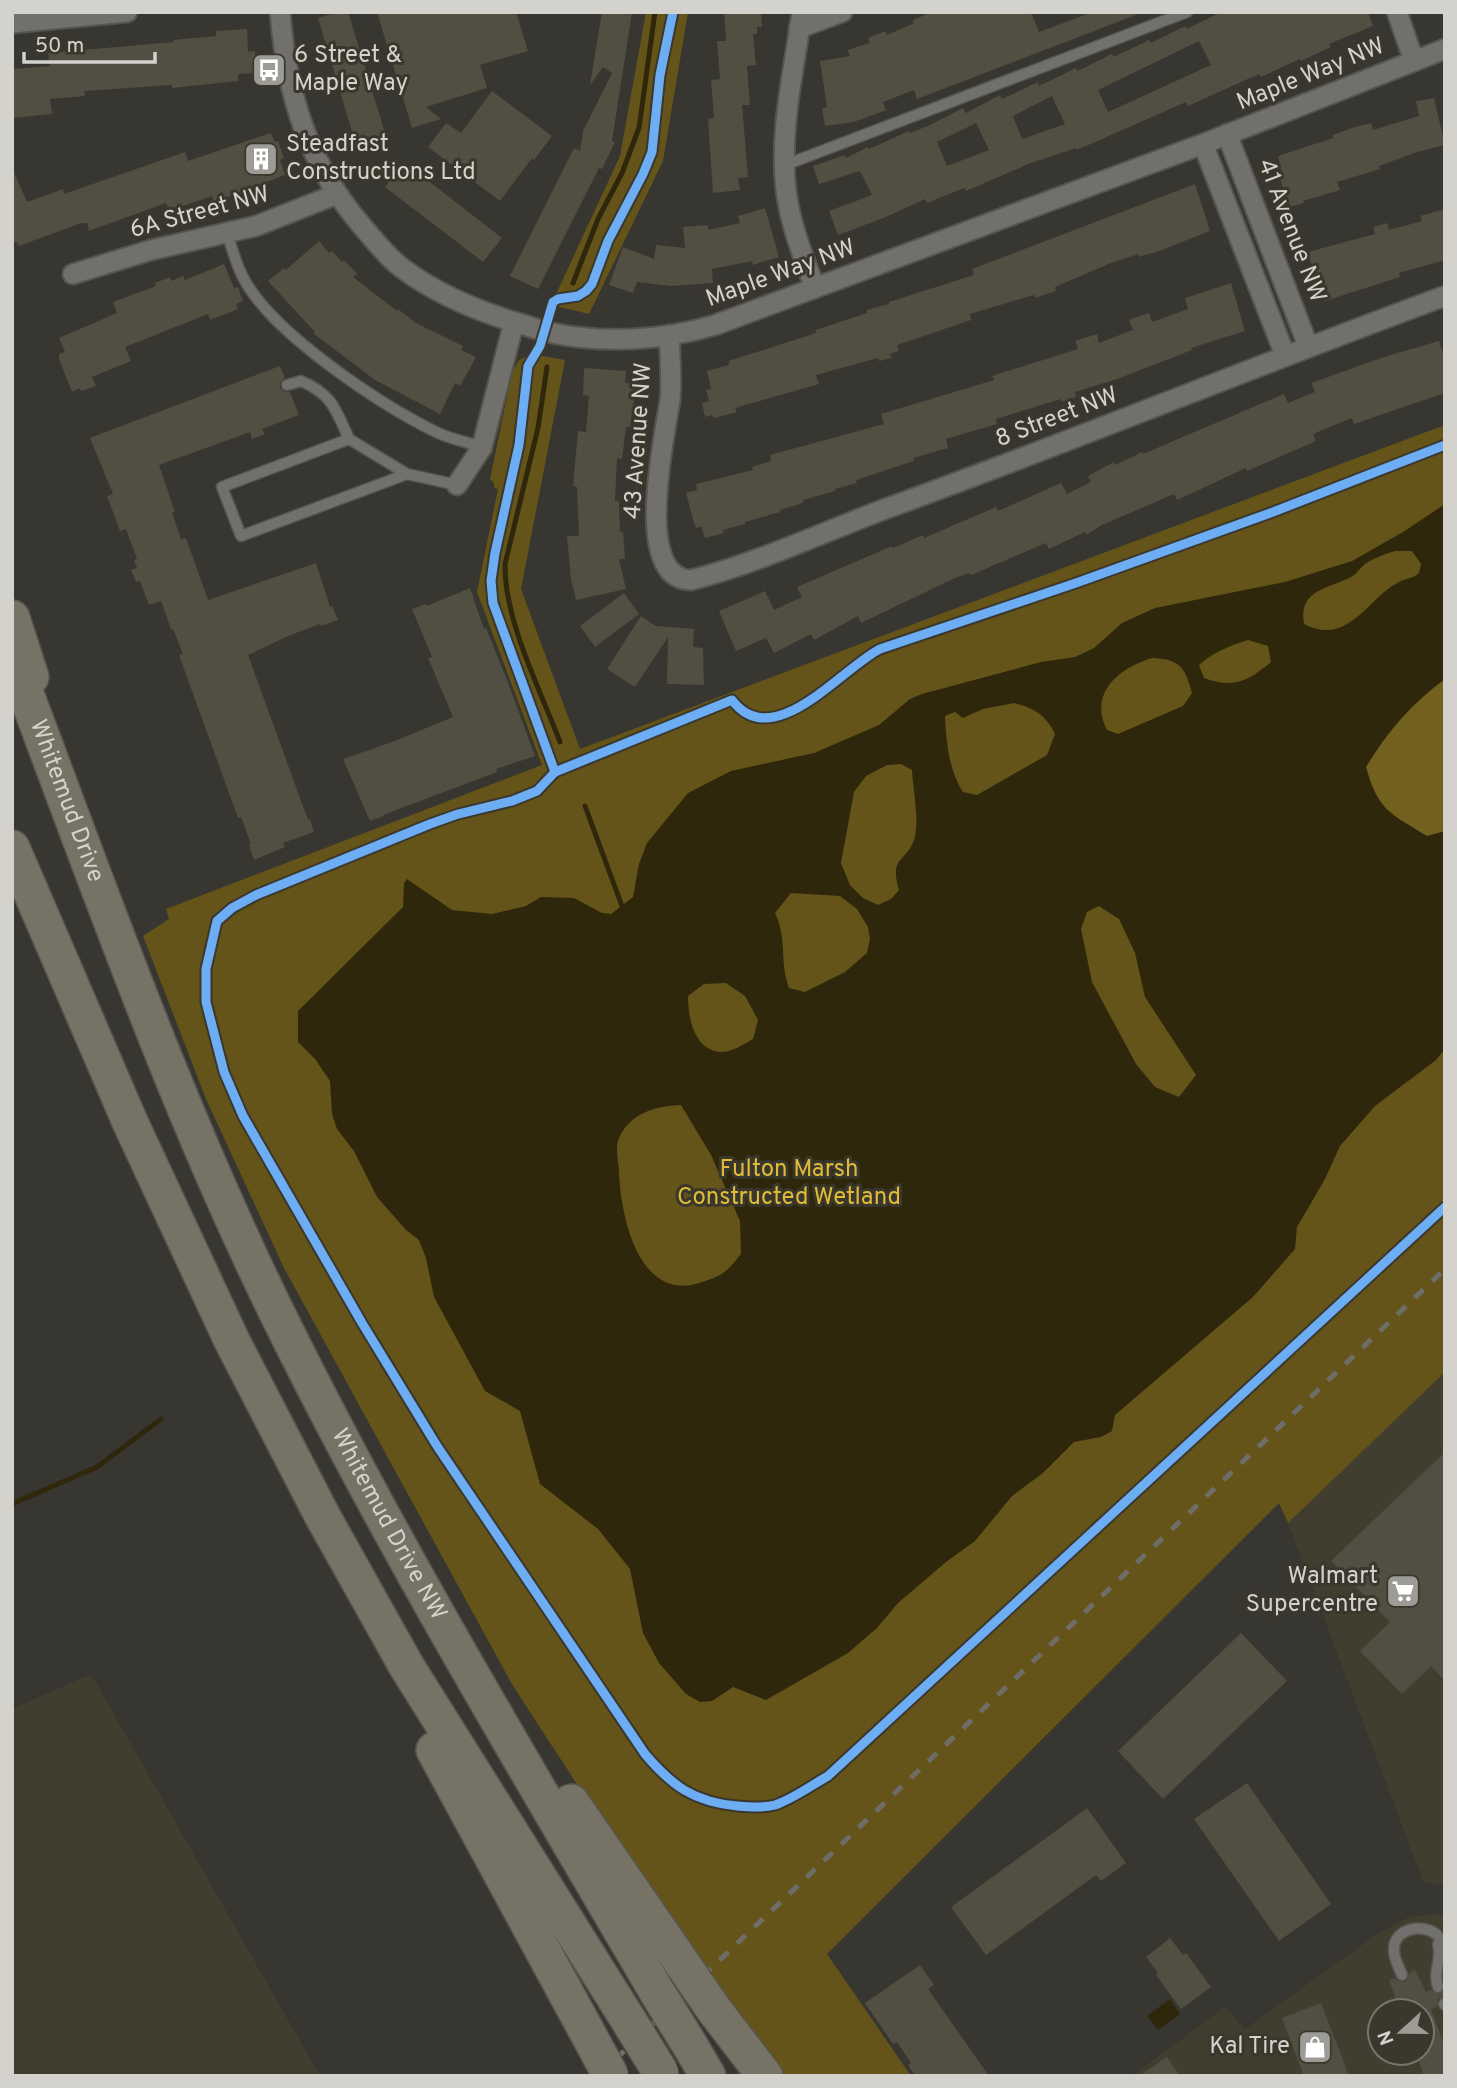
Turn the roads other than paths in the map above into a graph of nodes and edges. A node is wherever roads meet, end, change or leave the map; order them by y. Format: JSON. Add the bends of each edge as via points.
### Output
{"nodes":[{"id":1,"x":127,"y":12,"type":"edge"},
{"id":2,"x":280,"y":12,"type":"edge"},
{"id":3,"x":842,"y":12,"type":"edge"},
{"id":4,"x":1188,"y":12,"type":"edge"},
{"id":5,"x":1396,"y":12,"type":"edge"},
{"id":6,"x":800,"y":20,"type":"edge"},
{"id":7,"x":12,"y":23,"type":"edge"},
{"id":8,"x":1445,"y":49,"type":"edge"},
{"id":9,"x":1414,"y":61,"type":"junction"},
{"id":10,"x":1227,"y":134,"type":"junction"},
{"id":11,"x":1203,"y":144,"type":"junction"},
{"id":12,"x":785,"y":165,"type":"junction"},
{"id":13,"x":337,"y":194,"type":"junction"},
{"id":14,"x":228,"y":233,"type":"junction"},
{"id":15,"x":73,"y":274,"type":"dead end"},
{"id":16,"x":815,"y":288,"type":"junction"},
{"id":17,"x":1445,"y":296,"type":"edge"},
{"id":18,"x":514,"y":321,"type":"junction"},
{"id":19,"x":669,"y":335,"type":"junction"},
{"id":20,"x":1308,"y":346,"type":"junction"},
{"id":21,"x":1285,"y":355,"type":"junction"},
{"id":22,"x":287,"y":385,"type":"dead end"},
{"id":23,"x":349,"y":439,"type":"junction"},
{"id":24,"x":482,"y":447,"type":"junction"},
{"id":25,"x":407,"y":474,"type":"junction"},
{"id":26,"x":457,"y":485,"type":"joint"},
{"id":27,"x":686,"y":580,"type":"joint"},
{"id":28,"x":12,"y":618,"type":"edge"},
{"id":29,"x":12,"y":657,"type":"edge"},
{"id":30,"x":12,"y":848,"type":"edge"},
{"id":31,"x":97,"y":880,"type":"junction"},
{"id":32,"x":121,"y":945,"type":"joint"},
{"id":33,"x":372,"y":1499,"type":"junction"},
{"id":34,"x":323,"y":1517,"type":"junction"},
{"id":35,"x":1431,"y":1931,"type":"junction"},
{"id":36,"x":1445,"y":1950,"type":"edge"},
{"id":37,"x":1438,"y":1961,"type":"junction"},
{"id":38,"x":1402,"y":1975,"type":"dead end"},
{"id":39,"x":1445,"y":1977,"type":"edge"},
{"id":40,"x":1438,"y":1987,"type":"dead end"},
{"id":41,"x":700,"y":2061,"type":"edge"},
{"id":42,"x":605,"y":2065,"type":"edge"},
{"id":43,"x":662,"y":2074,"type":"edge"},
{"id":44,"x":765,"y":2076,"type":"edge"}],
"edges":[{"from":1,"to":7,"type":"street"},
{"from":2,"to":13,"type":"street","name":"Maple Way NW","via":[[293,98],[306,138]]},
{"from":3,"to":6,"type":"street"},
{"from":4,"to":12,"type":"lane"},
{"from":5,"to":9,"type":"street"},
{"from":6,"to":12,"type":"street"},
{"from":8,"to":9,"type":"street","name":"Maple Way NW"},
{"from":9,"to":10,"type":"street","name":"Maple Way NW"},
{"from":10,"to":11,"type":"street","name":"Maple Way NW"},
{"from":10,"to":20,"type":"street","name":"41 Avenue NW"},
{"from":11,"to":16,"type":"street","name":"Maple Way NW"},
{"from":11,"to":21,"type":"street","name":"41 Avenue NW"},
{"from":12,"to":16,"type":"street","via":[[790,213]]},
{"from":13,"to":14,"type":"street","name":"6A Street NW","via":[[275,220]]},
{"from":13,"to":18,"type":"street","name":"Maple Way NW","via":[[400,267],[429,287]]},
{"from":14,"to":15,"type":"street","name":"6A Street NW"},
{"from":14,"to":24,"type":"lane","via":[[244,281],[309,349],[438,433]]},
{"from":16,"to":19,"type":"street","name":"Maple Way NW","via":[[715,325]]},
{"from":17,"to":20,"type":"street","name":"8 Street NW"},
{"from":18,"to":19,"type":"street","name":"Maple Way NW","via":[[572,336]]},
{"from":18,"to":24,"type":"street"},
{"from":19,"to":27,"type":"street","name":"43 Avenue NW","via":[[670,399],[657,496],[657,533],[668,568]]},
{"from":20,"to":21,"type":"street","name":"8 Street NW"},
{"from":21,"to":27,"type":"street","name":"8 Street NW","via":[[804,541]]},
{"from":22,"to":23,"type":"lane","via":[[301,380],[319,388],[334,404]]},
{"from":23,"to":25,"type":"lane"},
{"from":23,"to":25,"type":"lane","via":[[222,486],[241,536]]},
{"from":24,"to":26,"type":"street"},
{"from":25,"to":26,"type":"lane"},
{"from":28,"to":31,"type":"highway"},
{"from":29,"to":31,"type":"highway","name":"Whitemud Drive"},
{"from":30,"to":34,"type":"highway","name":"Whitemud Drive NW","via":[[130,1122],[232,1341]]},
{"from":31,"to":32,"type":"highway","name":"Whitemud Drive"},
{"from":32,"to":33,"type":"highway","name":"Whitemud Drive NW","via":[[173,1081],[247,1247]]},
{"from":33,"to":41,"type":"highway","name":"Whitemud Drive NW","bridge":true,"via":[[450,1640]]},
{"from":33,"to":44,"type":"highway","bridge":true,"via":[[604,1852]]},
{"from":34,"to":42,"type":"highway","via":[[411,1707]]},
{"from":34,"to":43,"type":"highway","name":"Whitemud Drive NW","bridge":true,"via":[[407,1667]]},
{"from":35,"to":36,"type":"lane"},
{"from":35,"to":37,"type":"lane","via":[[1439,1947]]},
{"from":35,"to":38,"type":"lane","via":[[1414,1929],[1397,1938],[1394,1949]]},
{"from":37,"to":39,"type":"lane"},
{"from":37,"to":40,"type":"lane","via":[[1434,1974]]}]}
